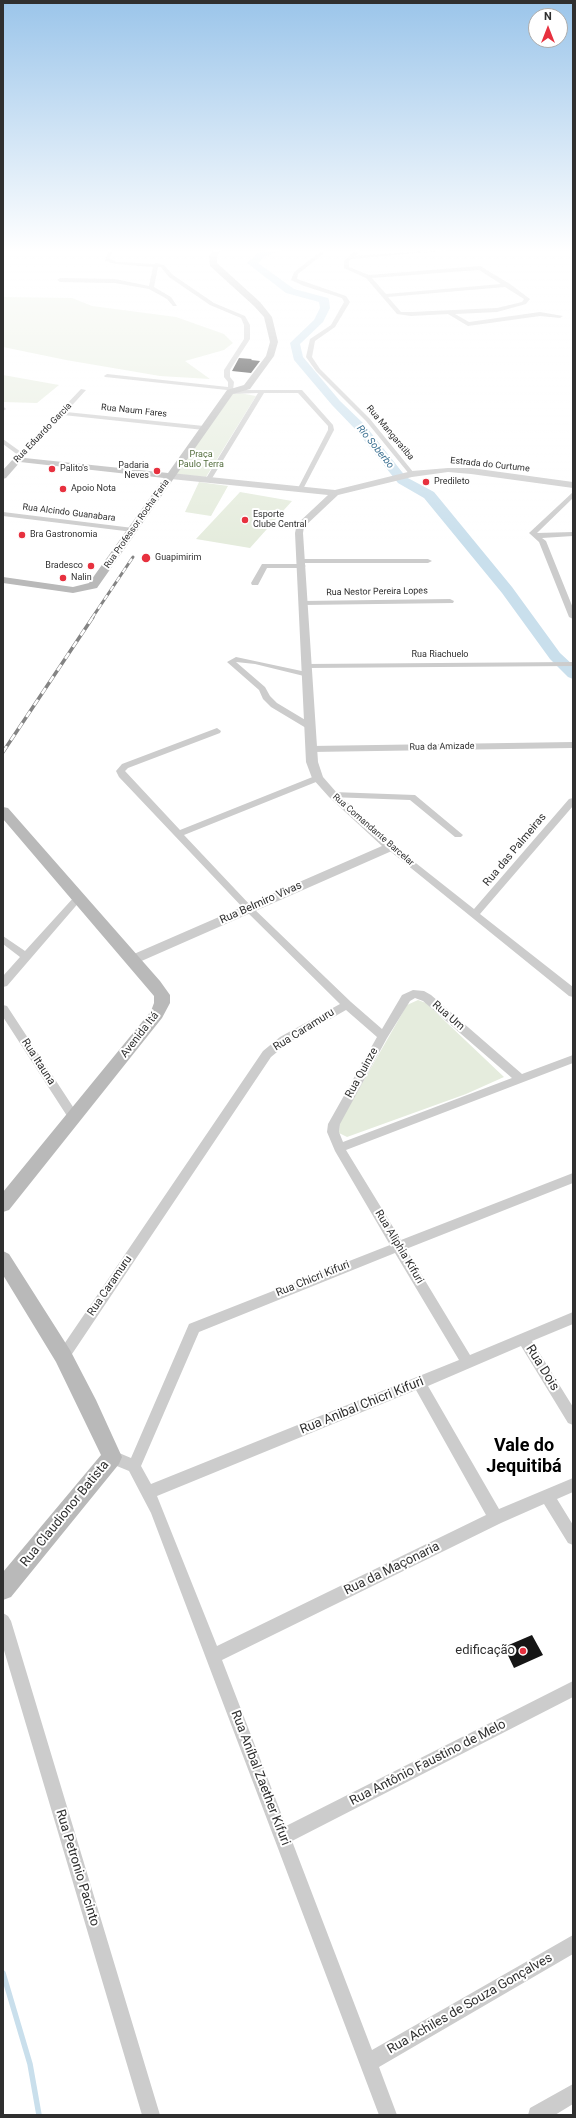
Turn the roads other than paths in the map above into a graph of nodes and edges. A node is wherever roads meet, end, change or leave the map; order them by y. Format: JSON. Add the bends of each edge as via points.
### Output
{"nodes":[{"id":1,"x":242,"y":347,"type":"edge"},
{"id":2,"x":274,"y":347,"type":"edge"},
{"id":3,"x":311,"y":347,"type":"edge"},
{"id":4,"x":107,"y":376,"type":"dead end"},
{"id":5,"x":250,"y":389,"type":"junction"},
{"id":6,"x":83,"y":390,"type":"dead end"},
{"id":7,"x":230,"y":390,"type":"junction"},
{"id":8,"x":262,"y":391,"type":"junction"},
{"id":9,"x":62,"y":412,"type":"junction"},
{"id":10,"x":204,"y":428,"type":"junction"},
{"id":11,"x":3,"y":441,"type":"edge"},
{"id":12,"x":20,"y":457,"type":"junction"},
{"id":13,"x":408,"y":475,"type":"junction"},
{"id":14,"x":3,"y":476,"type":"edge"},
{"id":15,"x":171,"y":476,"type":"junction"},
{"id":16,"x":208,"y":480,"type":"junction"},
{"id":17,"x":571,"y":482,"type":"edge"},
{"id":18,"x":300,"y":490,"type":"junction"},
{"id":19,"x":335,"y":493,"type":"junction"},
{"id":20,"x":573,"y":494,"type":"edge"},
{"id":21,"x":3,"y":514,"type":"edge"},
{"id":22,"x":133,"y":530,"type":"junction"},
{"id":23,"x":573,"y":534,"type":"edge"},
{"id":24,"x":535,"y":536,"type":"junction"},
{"id":25,"x":428,"y":561,"type":"dead end"},
{"id":26,"x":302,"y":564,"type":"junction"},
{"id":27,"x":3,"y":580,"type":"edge"},
{"id":28,"x":254,"y":583,"type":"dead end"},
{"id":29,"x":450,"y":601,"type":"dead end"},
{"id":30,"x":303,"y":603,"type":"junction"},
{"id":31,"x":573,"y":617,"type":"edge"},
{"id":32,"x":572,"y":664,"type":"edge"},
{"id":33,"x":307,"y":670,"type":"junction"},
{"id":34,"x":309,"y":726,"type":"junction"},
{"id":35,"x":217,"y":731,"type":"dead end"},
{"id":36,"x":573,"y":745,"type":"edge"},
{"id":37,"x":311,"y":749,"type":"junction"},
{"id":38,"x":318,"y":778,"type":"junction"},
{"id":39,"x":333,"y":795,"type":"junction"},
{"id":40,"x":572,"y":801,"type":"edge"},
{"id":41,"x":3,"y":811,"type":"edge"},
{"id":42,"x":179,"y":834,"type":"junction"},
{"id":43,"x":458,"y":835,"type":"dead end"},
{"id":44,"x":390,"y":847,"type":"junction"},
{"id":45,"x":78,"y":898,"type":"junction"},
{"id":46,"x":248,"y":908,"type":"junction"},
{"id":47,"x":474,"y":914,"type":"junction"},
{"id":48,"x":3,"y":939,"type":"edge"},
{"id":49,"x":25,"y":956,"type":"junction"},
{"id":50,"x":132,"y":960,"type":"junction"},
{"id":51,"x":3,"y":983,"type":"edge"},
{"id":52,"x":573,"y":993,"type":"edge"},
{"id":53,"x":347,"y":1005,"type":"junction"},
{"id":54,"x":3,"y":1008,"type":"edge"},
{"id":55,"x":383,"y":1036,"type":"junction"},
{"id":56,"x":573,"y":1059,"type":"edge"},
{"id":57,"x":519,"y":1078,"type":"junction"},
{"id":58,"x":73,"y":1116,"type":"junction"},
{"id":59,"x":333,"y":1132,"type":"joint"},
{"id":60,"x":339,"y":1148,"type":"junction"},
{"id":61,"x":573,"y":1178,"type":"edge"},
{"id":62,"x":3,"y":1205,"type":"edge"},
{"id":63,"x":398,"y":1246,"type":"junction"},
{"id":64,"x":3,"y":1259,"type":"edge"},
{"id":65,"x":573,"y":1318,"type":"edge"},
{"id":66,"x":523,"y":1338,"type":"junction"},
{"id":67,"x":63,"y":1356,"type":"junction"},
{"id":68,"x":467,"y":1362,"type":"junction"},
{"id":69,"x":419,"y":1383,"type":"junction"},
{"id":70,"x":573,"y":1419,"type":"edge"},
{"id":71,"x":112,"y":1457,"type":"junction"},
{"id":72,"x":134,"y":1466,"type":"junction"},
{"id":73,"x":573,"y":1485,"type":"edge"},
{"id":74,"x":149,"y":1492,"type":"junction"},
{"id":75,"x":547,"y":1496,"type":"junction"},
{"id":76,"x":496,"y":1518,"type":"junction"},
{"id":77,"x":573,"y":1538,"type":"edge"},
{"id":78,"x":3,"y":1590,"type":"edge"},
{"id":79,"x":3,"y":1621,"type":"edge"},
{"id":80,"x":213,"y":1656,"type":"junction"},
{"id":81,"x":573,"y":1689,"type":"edge"},
{"id":82,"x":282,"y":1837,"type":"junction"},
{"id":83,"x":573,"y":1944,"type":"edge"},
{"id":84,"x":367,"y":2063,"type":"junction"},
{"id":85,"x":573,"y":2093,"type":"edge"},
{"id":86,"x":151,"y":2115,"type":"edge"},
{"id":87,"x":388,"y":2115,"type":"edge"},
{"id":88,"x":537,"y":2115,"type":"edge"}],
"edges":[{"from":1,"to":7,"type":"street","via":[[226,373],[231,382]]},
{"from":2,"to":5,"type":"main road"},
{"from":3,"to":13,"type":"street","name":"Rua Mangaratiba","via":[[309,357],[318,370],[368,420]]},
{"from":4,"to":7,"type":"street"},
{"from":5,"to":7,"type":"main road"},
{"from":5,"to":8,"type":"street"},
{"from":6,"to":9,"type":"street","name":"Rua Eduardo Garcia"},
{"from":7,"to":10,"type":"main road","name":"Rua Professor Rocha Faria"},
{"from":8,"to":16,"type":"street"},
{"from":8,"to":18,"type":"street","via":[[300,390],[331,426]]},
{"from":9,"to":10,"type":"street","name":"Rua Naum Fares"},
{"from":9,"to":12,"type":"street","name":"Rua Eduardo Garcia"},
{"from":10,"to":15,"type":"main road","name":"Rua Professor Rocha Faria"},
{"from":11,"to":12,"type":"street"},
{"from":12,"to":14,"type":"main road","name":"Rua Eduardo Garcia"},
{"from":12,"to":15,"type":"main road"},
{"from":13,"to":17,"type":"street","name":"Estrada do Curtume","via":[[459,470]]},
{"from":13,"to":19,"type":"street","name":"Estrada do Curtume"},
{"from":15,"to":16,"type":"street"},
{"from":15,"to":22,"type":"main road","name":"Rua Professor Rocha Faria"},
{"from":16,"to":18,"type":"street"},
{"from":18,"to":19,"type":"street"},
{"from":19,"to":26,"type":"street","name":"Rua Comandante Barcelar","via":[[300,526]]},
{"from":20,"to":24,"type":"street","via":[[538,527]]},
{"from":21,"to":22,"type":"street","name":"Rua Alcindo Guanabara"},
{"from":22,"to":27,"type":"main road","name":"Rua Professor Rocha Faria","via":[[93,586],[64,589]]},
{"from":23,"to":24,"type":"street"},
{"from":24,"to":31,"type":"street","via":[[542,541]]},
{"from":25,"to":26,"type":"street"},
{"from":26,"to":28,"type":"street","via":[[265,566]]},
{"from":26,"to":30,"type":"street","name":"Rua Comandante Barcelar"},
{"from":29,"to":30,"type":"street","name":"Rua Nestor Pereira Lopes"},
{"from":30,"to":33,"type":"street","name":"Rua Comandante Barcelar"},
{"from":32,"to":33,"type":"street","name":"Rua Riachuelo"},
{"from":33,"to":34,"type":"street","name":"Rua Comandante Barcelar"},
{"from":33,"to":34,"type":"street","name":"Rua Riachuelo","via":[[236,659],[231,662],[262,689],[274,705]]},
{"from":34,"to":37,"type":"street","name":"Rua Comandante Barcelar"},
{"from":35,"to":42,"type":"street","name":"Rua Caramuru","via":[[125,766],[120,771]]},
{"from":36,"to":37,"type":"street","name":"Rua da Amizade"},
{"from":37,"to":38,"type":"street","name":"Rua Comandante Barcelar","via":[[312,762]]},
{"from":38,"to":39,"type":"street","name":"Rua Comandante Barcelar"},
{"from":38,"to":42,"type":"street"},
{"from":39,"to":43,"type":"street","via":[[412,797]]},
{"from":39,"to":44,"type":"street","name":"Rua Comandante Barcelar"},
{"from":40,"to":47,"type":"street","name":"Rua das Palmeiras"},
{"from":41,"to":45,"type":"main road","name":"Avenida Itá"},
{"from":42,"to":46,"type":"street","name":"Rua Caramuru"},
{"from":44,"to":46,"type":"street","name":"Rua Belmiro Vivas"},
{"from":44,"to":47,"type":"street","name":"Rua Comandante Barcelar"},
{"from":45,"to":49,"type":"street"},
{"from":45,"to":50,"type":"main road","name":"Avenida Itá"},
{"from":46,"to":50,"type":"street","name":"Rua Belmiro Vivas"},
{"from":46,"to":53,"type":"street","name":"Rua Caramuru"},
{"from":47,"to":52,"type":"street","name":"Rua Comandante Barcelar"},
{"from":48,"to":49,"type":"street"},
{"from":49,"to":51,"type":"street"},
{"from":50,"to":58,"type":"main road","name":"Avenida Itá","via":[[162,995],[162,1003],[157,1014]]},
{"from":53,"to":55,"type":"street","name":"Rua Quinze"},
{"from":53,"to":67,"type":"street","name":"Rua Caramuru","via":[[284,1040],[267,1054]]},
{"from":54,"to":58,"type":"street","name":"Rua Itauna"},
{"from":55,"to":57,"type":"street","name":"Rua Um","via":[[406,998],[420,994]]},
{"from":55,"to":59,"type":"street","name":"Rua Quinze","via":[[334,1124]]},
{"from":56,"to":57,"type":"street"},
{"from":57,"to":60,"type":"street"},
{"from":58,"to":62,"type":"main road","name":"Avenida Itá"},
{"from":59,"to":60,"type":"street","name":"Rua Aliphia Kifuri"},
{"from":60,"to":63,"type":"street","name":"Rua Aliphia Kifuri"},
{"from":61,"to":63,"type":"street","name":"Rua Chicri Kifuri"},
{"from":63,"to":68,"type":"street","name":"Rua Aliphia Kifuri"},
{"from":63,"to":72,"type":"street","name":"Rua Chicri Kifuri","via":[[194,1328]]},
{"from":64,"to":67,"type":"main road"},
{"from":65,"to":66,"type":"street","name":"Rua Anibal Chicri Kifuri"},
{"from":66,"to":68,"type":"street","name":"Rua Anibal Chicri Kifuri"},
{"from":66,"to":70,"type":"street","name":"Rua Dois"},
{"from":67,"to":71,"type":"main road","via":[[90,1406]]},
{"from":68,"to":69,"type":"street","name":"Rua Anibal Chicri Kifuri"},
{"from":69,"to":74,"type":"street","name":"Rua Anibal Chicri Kifuri"},
{"from":69,"to":76,"type":"street"},
{"from":71,"to":72,"type":"street"},
{"from":71,"to":78,"type":"main road","name":"Rua Claudionor Batista"},
{"from":72,"to":74,"type":"street","name":"Rua Aníbal Zaether Kifuri"},
{"from":73,"to":75,"type":"street","name":"Rua da Maçonaria"},
{"from":74,"to":80,"type":"street","name":"Rua Aníbal Zaether Kifuri"},
{"from":75,"to":76,"type":"street","name":"Rua da Maçonaria"},
{"from":75,"to":77,"type":"street"},
{"from":76,"to":80,"type":"street","name":"Rua da Maçonaria"},
{"from":79,"to":86,"type":"street","name":"Rua Petronio Pacinto"},
{"from":80,"to":82,"type":"street","name":"Rua Aníbal Zaether Kifuri"},
{"from":81,"to":82,"type":"street","name":"Rua Antônio Faustino de Melo"},
{"from":82,"to":84,"type":"street","name":"Rua Aníbal Zaether Kifuri"},
{"from":83,"to":84,"type":"street","name":"Rua Achiles de Souza Gonçalves"},
{"from":84,"to":87,"type":"street","name":"Rua Aníbal Zaether Kifuri"},
{"from":85,"to":88,"type":"street"}]}
